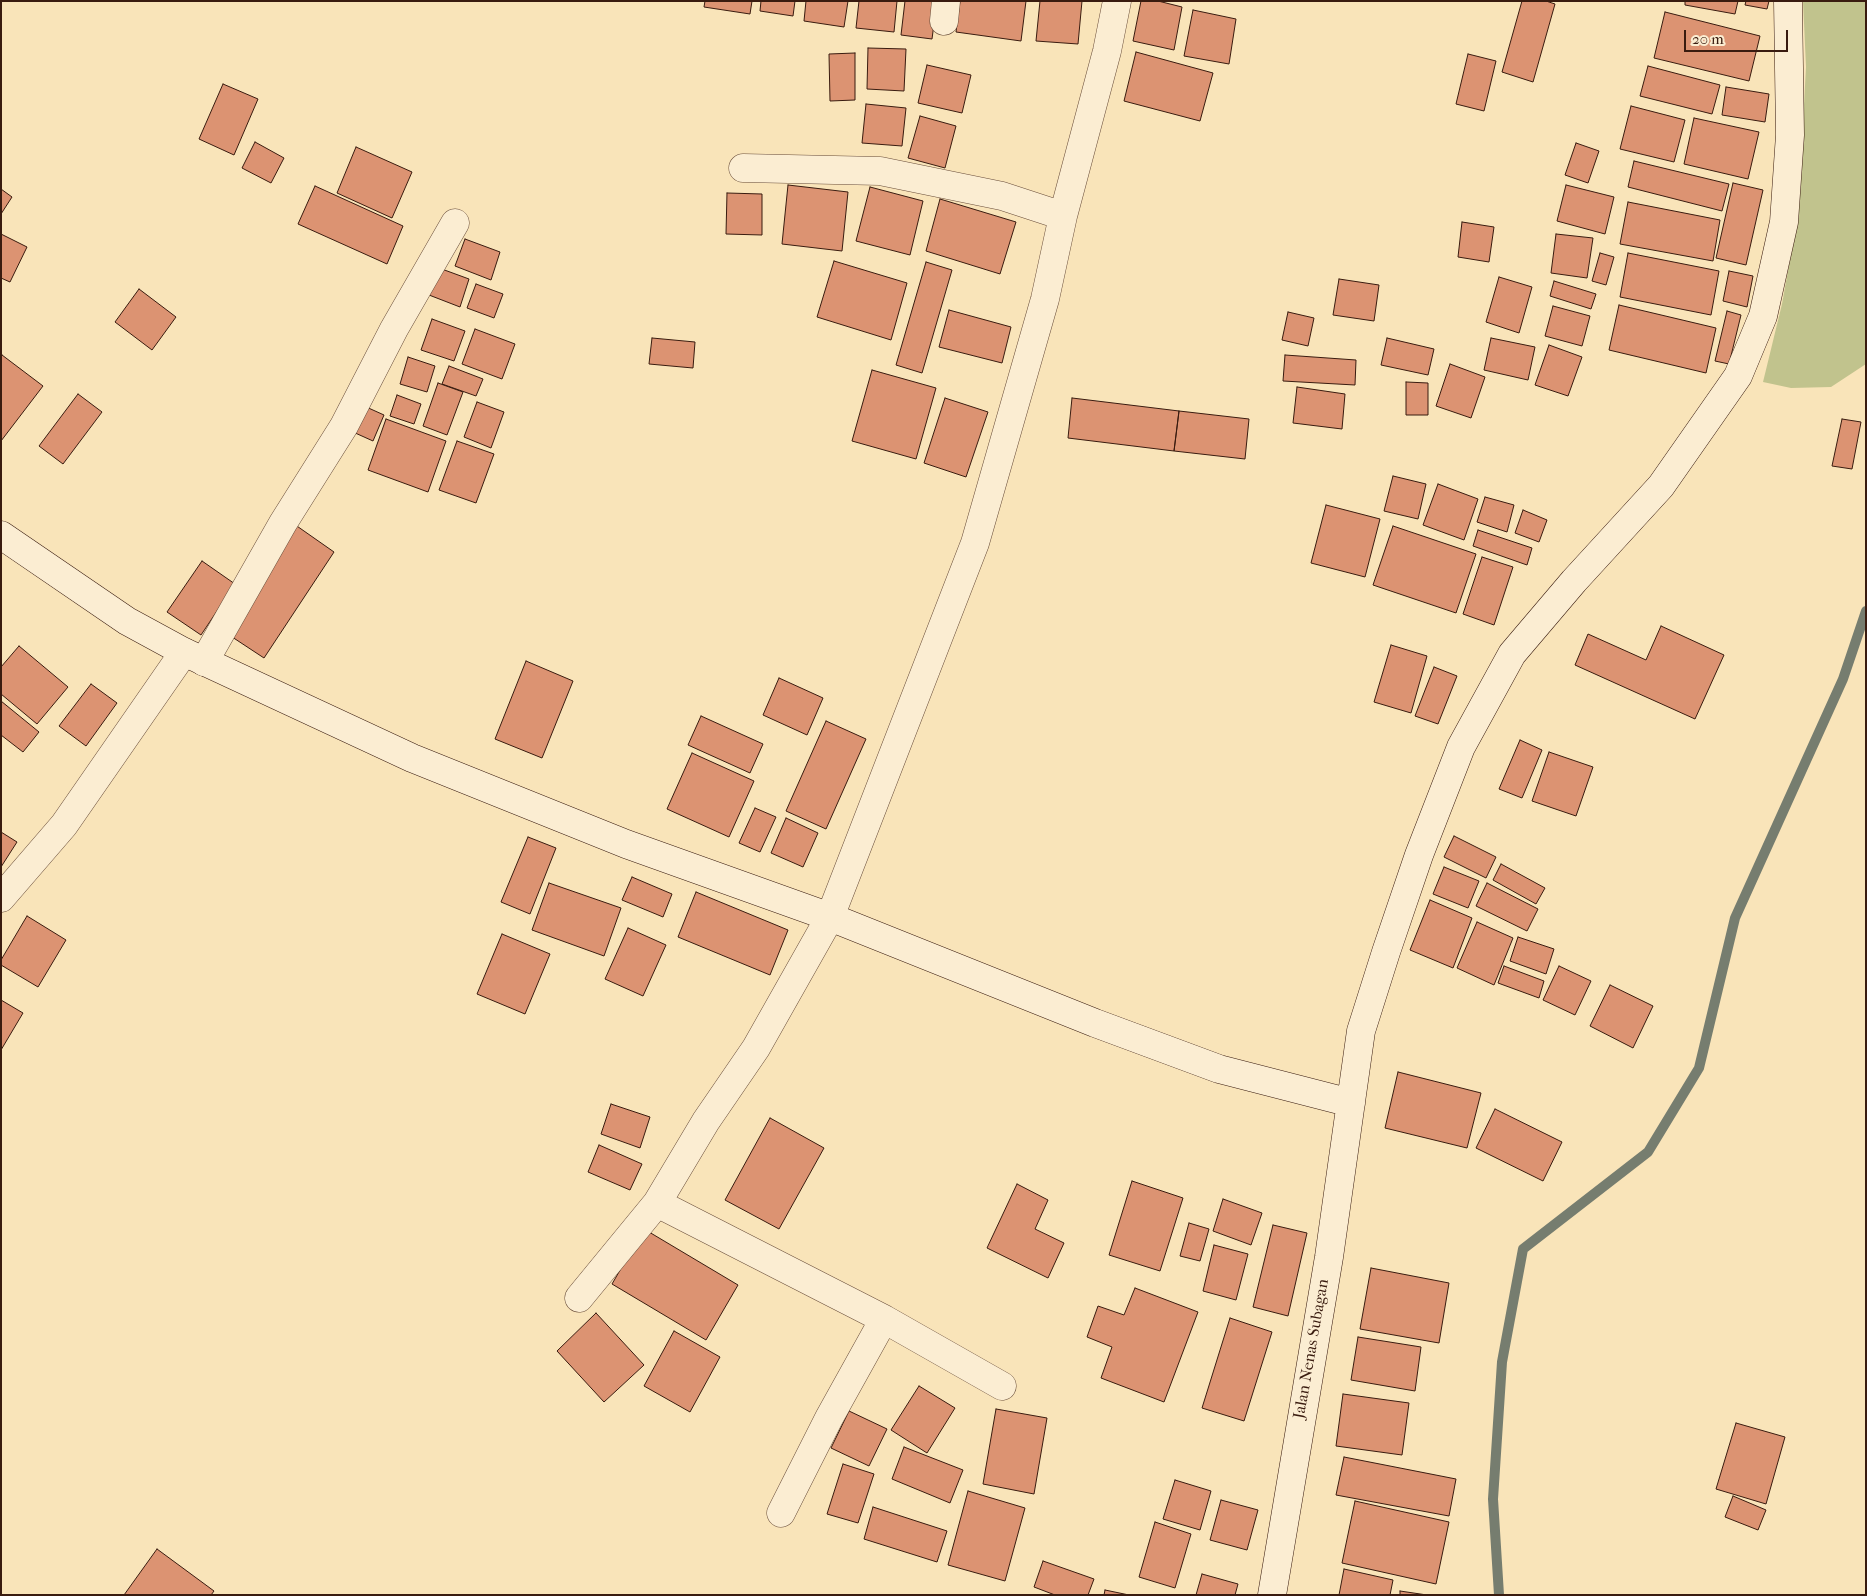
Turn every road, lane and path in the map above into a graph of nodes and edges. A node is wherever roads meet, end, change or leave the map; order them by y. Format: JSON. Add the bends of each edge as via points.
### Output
{"nodes":[{"id":1,"x":1116,"y":1,"type":"edge"},
{"id":2,"x":1788,"y":1,"type":"edge"},
{"id":3,"x":743,"y":168,"type":"dead end"},
{"id":4,"x":1064,"y":216,"type":"junction"},
{"id":5,"x":455,"y":223,"type":"dead end"},
{"id":6,"x":1,"y":535,"type":"edge"},
{"id":7,"x":194,"y":657,"type":"junction"},
{"id":8,"x":1,"y":898,"type":"edge"},
{"id":9,"x":830,"y":917,"type":"junction"},
{"id":10,"x":1351,"y":1103,"type":"junction"},
{"id":11,"x":657,"y":1202,"type":"junction"},
{"id":12,"x":579,"y":1298,"type":"dead end"},
{"id":13,"x":884,"y":1319,"type":"junction"},
{"id":14,"x":1002,"y":1386,"type":"dead end"},
{"id":15,"x":781,"y":1513,"type":"dead end"},
{"id":16,"x":1272,"y":1595,"type":"edge"}],
"edges":[{"from":1,"to":4,"type":"street","via":[[1107,51]]},
{"from":2,"to":10,"type":"street","name":"Jalan Nenas Subagan","via":[[1790,135],[1784,222],[1763,316],[1738,376],[1666,478],[1512,654],[1461,747],[1419,855],[1361,1031]]},
{"from":3,"to":4,"type":"street","via":[[880,171],[1002,196]]},
{"from":4,"to":9,"type":"street","via":[[1045,298],[975,543]]},
{"from":5,"to":7,"type":"street","via":[[394,329],[344,426]]},
{"from":6,"to":7,"type":"street","via":[[126,621]]},
{"from":7,"to":8,"type":"street","via":[[64,825]]},
{"from":7,"to":9,"type":"street","via":[[420,762],[626,844]]},
{"from":9,"to":10,"type":"street","via":[[988,982],[1219,1069]]},
{"from":9,"to":11,"type":"street","via":[[756,1048],[706,1121]]},
{"from":10,"to":16,"type":"street","name":"Jalan Nenas Subagan","via":[[1329,1257]]},
{"from":11,"to":12,"type":"street"},
{"from":11,"to":13,"type":"street"},
{"from":13,"to":14,"type":"street"},
{"from":13,"to":15,"type":"street"}]}
